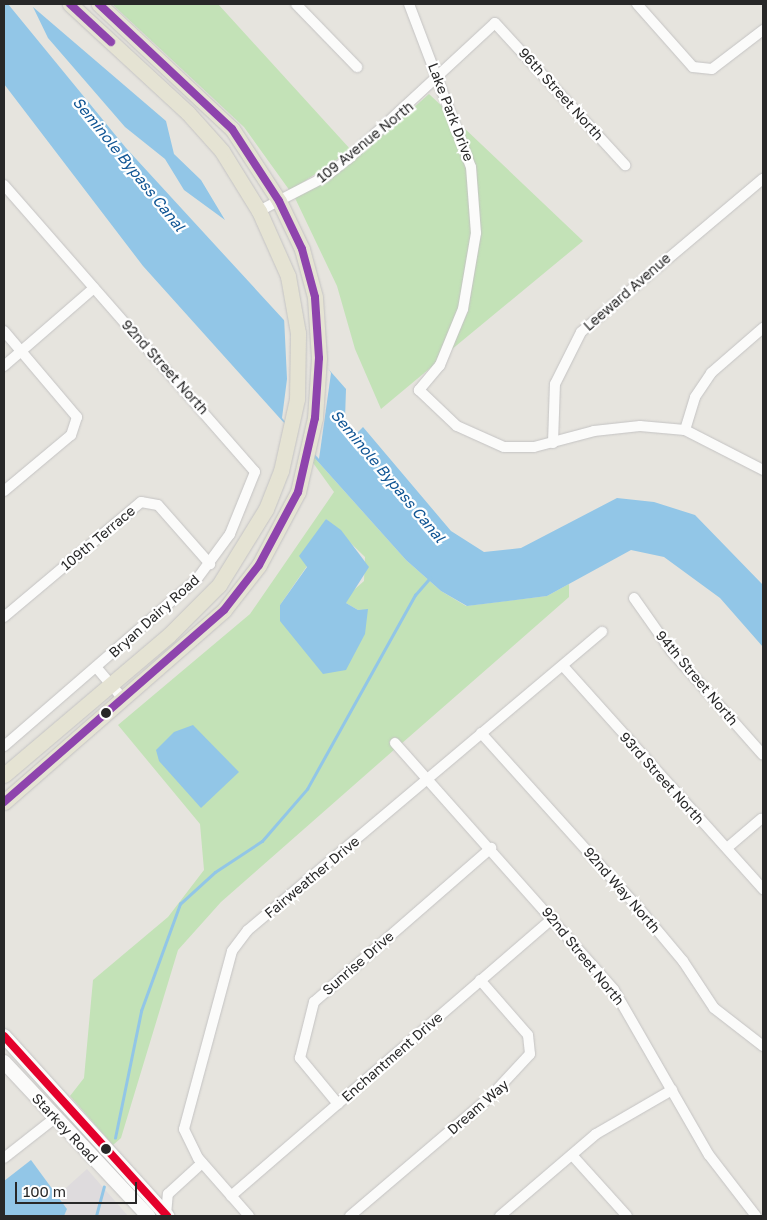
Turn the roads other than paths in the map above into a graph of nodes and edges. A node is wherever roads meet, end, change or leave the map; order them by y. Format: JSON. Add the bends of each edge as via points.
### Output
{"nodes":[{"id":1,"x":70,"y":4,"type":"edge"},
{"id":2,"x":99,"y":4,"type":"edge"},
{"id":3,"x":296,"y":4,"type":"edge"},
{"id":4,"x":409,"y":4,"type":"edge"},
{"id":5,"x":637,"y":4,"type":"edge"},
{"id":6,"x":495,"y":23,"type":"joint"},
{"id":7,"x":763,"y":30,"type":"edge"},
{"id":8,"x":357,"y":67,"type":"dead end"},
{"id":9,"x":438,"y":79,"type":"junction"},
{"id":10,"x":625,"y":166,"type":"dead end"},
{"id":11,"x":763,"y":179,"type":"edge"},
{"id":12,"x":4,"y":185,"type":"edge"},
{"id":13,"x":279,"y":201,"type":"junction"},
{"id":14,"x":259,"y":211,"type":"junction"},
{"id":15,"x":94,"y":288,"type":"junction"},
{"id":16,"x":763,"y":328,"type":"edge"},
{"id":17,"x":4,"y":331,"type":"edge"},
{"id":18,"x":21,"y":351,"type":"junction"},
{"id":19,"x":4,"y":366,"type":"edge"},
{"id":20,"x":685,"y":430,"type":"junction"},
{"id":21,"x":553,"y":443,"type":"junction"},
{"id":22,"x":763,"y":470,"type":"edge"},
{"id":23,"x":4,"y":492,"type":"edge"},
{"id":24,"x":210,"y":564,"type":"junction"},
{"id":25,"x":634,"y":598,"type":"dead end"},
{"id":26,"x":4,"y":617,"type":"edge"},
{"id":27,"x":602,"y":632,"type":"dead end"},
{"id":28,"x":563,"y":666,"type":"junction"},
{"id":29,"x":96,"y":667,"type":"junction"},
{"id":30,"x":110,"y":684,"type":"junction"},
{"id":31,"x":124,"y":700,"type":"junction"},
{"id":32,"x":481,"y":732,"type":"junction"},
{"id":33,"x":395,"y":743,"type":"dead end"},
{"id":34,"x":4,"y":746,"type":"edge"},
{"id":35,"x":763,"y":755,"type":"edge"},
{"id":36,"x":4,"y":775,"type":"edge"},
{"id":37,"x":428,"y":780,"type":"junction"},
{"id":38,"x":4,"y":802,"type":"edge"},
{"id":39,"x":761,"y":819,"type":"dead end"},
{"id":40,"x":491,"y":848,"type":"junction"},
{"id":41,"x":727,"y":848,"type":"junction"},
{"id":42,"x":763,"y":889,"type":"edge"},
{"id":43,"x":554,"y":918,"type":"junction"},
{"id":44,"x":480,"y":980,"type":"junction"},
{"id":45,"x":4,"y":1036,"type":"edge"},
{"id":46,"x":763,"y":1046,"type":"edge"},
{"id":47,"x":4,"y":1062,"type":"edge"},
{"id":48,"x":672,"y":1090,"type":"junction"},
{"id":49,"x":338,"y":1104,"type":"junction"},
{"id":50,"x":55,"y":1118,"type":"junction"},
{"id":51,"x":99,"y":1142,"type":"junction"},
{"id":52,"x":572,"y":1155,"type":"junction"},
{"id":53,"x":4,"y":1158,"type":"edge"},
{"id":54,"x":202,"y":1163,"type":"junction"},
{"id":55,"x":143,"y":1190,"type":"junction"},
{"id":56,"x":168,"y":1194,"type":"junction"},
{"id":57,"x":231,"y":1196,"type":"junction"},
{"id":58,"x":149,"y":1210,"type":"edge"},
{"id":59,"x":166,"y":1216,"type":"edge"},
{"id":60,"x":249,"y":1216,"type":"edge"},
{"id":61,"x":350,"y":1216,"type":"edge"},
{"id":62,"x":500,"y":1216,"type":"edge"},
{"id":63,"x":627,"y":1216,"type":"edge"},
{"id":64,"x":756,"y":1216,"type":"edge"}],
"edges":[{"from":1,"to":14,"type":"main road","name":"Bryan Dairy Road","via":[[188,113],[222,151]]},
{"from":2,"to":13,"type":"main road","via":[[232,129]]},
{"from":3,"to":8,"type":"street"},
{"from":4,"to":9,"type":"street","name":"Lake Park Drive"},
{"from":5,"to":7,"type":"street","via":[[693,67],[712,70]]},
{"from":6,"to":9,"type":"street","name":"109 Avenue North"},
{"from":6,"to":10,"type":"street","name":"96th Street North"},
{"from":9,"to":13,"type":"street","name":"109 Avenue North","via":[[325,178]]},
{"from":9,"to":21,"type":"street","name":"Lake Park Drive","via":[[471,167],[476,233],[463,309],[440,365],[419,390],[457,426],[483,440],[516,448]]},
{"from":11,"to":21,"type":"street","name":"Leeward Avenue","via":[[581,332],[555,384]]},
{"from":12,"to":15,"type":"street","name":"92nd Street North"},
{"from":13,"to":14,"type":"street","name":"109 Avenue North"},
{"from":13,"to":31,"type":"main road","via":[[302,249],[318,326],[318,384],[310,445],[298,492],[259,565],[224,610],[189,645]]},
{"from":14,"to":30,"type":"main road","name":"Bryan Dairy Road","via":[[282,256],[293,299],[299,364],[293,426],[281,471],[249,543],[219,585],[169,635]]},
{"from":15,"to":18,"type":"street"},
{"from":15,"to":24,"type":"street","name":"92nd Street North","via":[[251,462],[254,483],[243,509]]},
{"from":16,"to":20,"type":"street","via":[[711,373],[695,397]]},
{"from":17,"to":18,"type":"street"},
{"from":18,"to":19,"type":"street"},
{"from":18,"to":23,"type":"street","via":[[73,410],[76,427]]},
{"from":20,"to":21,"type":"street","via":[[632,426]]},
{"from":20,"to":22,"type":"street"},
{"from":24,"to":26,"type":"street","name":"109th Terrace","via":[[158,505],[141,502]]},
{"from":24,"to":29,"type":"street","name":"Bryan Dairy Road"},
{"from":25,"to":35,"type":"street","name":"94th Street North","via":[[672,652]]},
{"from":27,"to":28,"type":"street","name":"Fairweather Drive"},
{"from":28,"to":32,"type":"street","name":"Fairweather Drive"},
{"from":28,"to":41,"type":"street","name":"93rd Street North"},
{"from":29,"to":30,"type":"street","name":"Bryan Dairy Road"},
{"from":29,"to":34,"type":"street","name":"Bryan Dairy Road"},
{"from":30,"to":31,"type":"street","name":"Bryan Dairy Road"},
{"from":30,"to":36,"type":"main road","name":"Bryan Dairy Road"},
{"from":31,"to":38,"type":"main road"},
{"from":32,"to":37,"type":"street","name":"Fairweather Drive"},
{"from":32,"to":46,"type":"street","name":"92nd Way North","via":[[637,906],[683,961],[714,1008]]},
{"from":33,"to":37,"type":"street","name":"92nd Street North"},
{"from":37,"to":40,"type":"street","name":"92nd Street North"},
{"from":37,"to":54,"type":"street","name":"Fairweather Drive","via":[[248,930],[232,950],[185,1124],[190,1147]]},
{"from":39,"to":41,"type":"street"},
{"from":40,"to":43,"type":"street","name":"92nd Street North"},
{"from":40,"to":49,"type":"street","name":"Sunrise Drive","via":[[314,1002],[300,1058]]},
{"from":41,"to":42,"type":"street","name":"93rd Street North"},
{"from":43,"to":44,"type":"street","name":"Enchantment Drive"},
{"from":43,"to":48,"type":"street","name":"92nd Street North","via":[[614,990]]},
{"from":44,"to":49,"type":"street","name":"Enchantment Drive"},
{"from":44,"to":61,"type":"street","name":"Dream Way","via":[[528,1035],[530,1054],[491,1096]]},
{"from":45,"to":51,"type":"main road","name":"Starkey Road"},
{"from":47,"to":50,"type":"main road","name":"Starkey Road"},
{"from":48,"to":52,"type":"street","via":[[615,1122]]},
{"from":48,"to":64,"type":"street","name":"92nd Street North","via":[[709,1155]]},
{"from":49,"to":57,"type":"street","name":"Enchantment Drive"},
{"from":50,"to":51,"type":"main road","via":[[68,1119],[86,1138]]},
{"from":50,"to":53,"type":"street"},
{"from":50,"to":58,"type":"main road","name":"Starkey Road"},
{"from":51,"to":55,"type":"main road","name":"Starkey Road"},
{"from":52,"to":62,"type":"street"},
{"from":52,"to":63,"type":"street"},
{"from":54,"to":56,"type":"street"},
{"from":54,"to":57,"type":"street","name":"Fairweather Drive"},
{"from":55,"to":56,"type":"street"},
{"from":55,"to":58,"type":"main road","name":"Starkey Road"},
{"from":56,"to":59,"type":"street"},
{"from":57,"to":60,"type":"street","name":"Fairweather Drive"},
{"from":58,"to":59,"type":"main road","name":"Starkey Road"}]}
